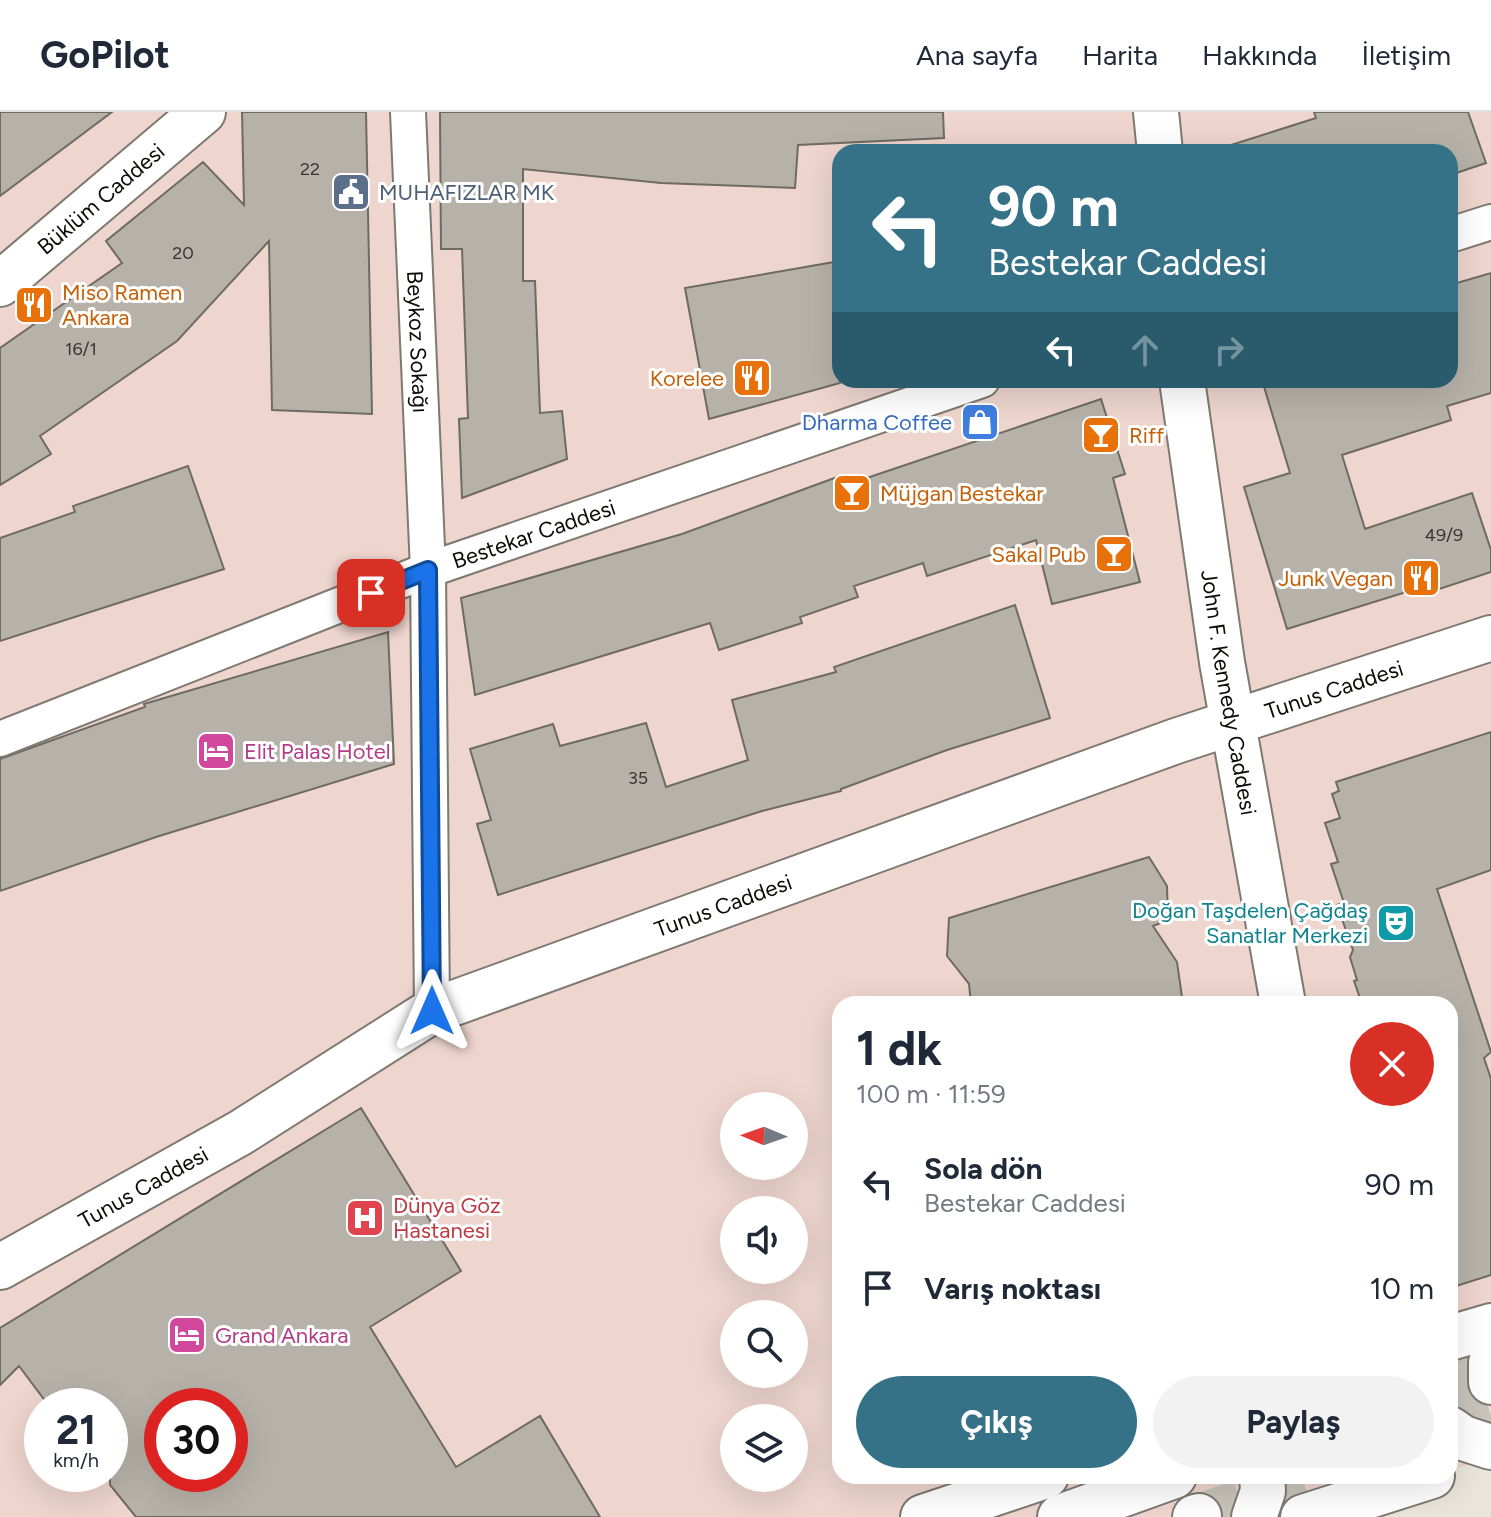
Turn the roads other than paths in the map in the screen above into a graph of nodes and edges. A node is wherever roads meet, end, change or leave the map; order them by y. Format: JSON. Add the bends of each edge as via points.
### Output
{"nodes":[{"id":1,"x":203,"y":112,"type":"edge"},
{"id":2,"x":408,"y":112,"type":"edge"},
{"id":3,"x":1156,"y":112,"type":"edge"},
{"id":4,"x":1159,"y":144,"type":"edge"},
{"id":5,"x":1491,"y":222,"type":"edge"},
{"id":6,"x":1458,"y":232,"type":"edge"},
{"id":7,"x":0,"y":284,"type":"edge"},
{"id":8,"x":959,"y":388,"type":"edge"},
{"id":9,"x":1183,"y":388,"type":"edge"},
{"id":10,"x":428,"y":570,"type":"junction"},
{"id":11,"x":1491,"y":638,"type":"edge"},
{"id":12,"x":1233,"y":721,"type":"junction"},
{"id":13,"x":0,"y":739,"type":"edge"},
{"id":14,"x":1282,"y":996,"type":"edge"},
{"id":15,"x":432,"y":1011,"type":"junction"},
{"id":16,"x":0,"y":1267,"type":"edge"},
{"id":17,"x":1491,"y":1326,"type":"edge"},
{"id":18,"x":1458,"y":1336,"type":"edge"},
{"id":19,"x":1491,"y":1363,"type":"edge"},
{"id":20,"x":1491,"y":1382,"type":"edge"},
{"id":21,"x":1458,"y":1435,"type":"edge"},
{"id":22,"x":1491,"y":1447,"type":"edge"},
{"id":23,"x":1491,"y":1458,"type":"edge"},
{"id":24,"x":1458,"y":1468,"type":"edge"},
{"id":25,"x":1022,"y":1484,"type":"edge"},
{"id":26,"x":1152,"y":1484,"type":"edge"},
{"id":27,"x":1263,"y":1484,"type":"edge"},
{"id":28,"x":1400,"y":1484,"type":"edge"},
{"id":29,"x":1317,"y":1505,"type":"edge"},
{"id":30,"x":923,"y":1517,"type":"edge"},
{"id":31,"x":1060,"y":1517,"type":"edge"},
{"id":32,"x":1254,"y":1517,"type":"edge"}],
"edges":[{"from":1,"to":7,"type":"street","name":"Büklüm Caddesi"},
{"from":2,"to":10,"type":"street","name":"Beykoz Sokağı"},
{"from":3,"to":4,"type":"street"},
{"from":5,"to":6,"type":"street"},
{"from":8,"to":10,"type":"street","name":"Bestekar Caddesi"},
{"from":9,"to":12,"type":"street","name":"John F. Kennedy Caddesi"},
{"from":10,"to":13,"type":"street","name":"Bestekar Caddesi"},
{"from":10,"to":15,"type":"street","name":"Beykoz Sokağı"},
{"from":11,"to":12,"type":"street","name":"Tunus Caddesi"},
{"from":12,"to":14,"type":"street","name":"John F. Kennedy Caddesi"},
{"from":12,"to":15,"type":"street","name":"Tunus Caddesi"},
{"from":15,"to":16,"type":"street","name":"Tunus Caddesi","via":[[240,1133]]},
{"from":17,"to":18,"type":"street"},
{"from":19,"to":20,"type":"street"},
{"from":21,"to":22,"type":"street"},
{"from":23,"to":24,"type":"street"},
{"from":25,"to":30,"type":"street"},
{"from":26,"to":31,"type":"street"},
{"from":27,"to":32,"type":"street"},
{"from":28,"to":29,"type":"street"}]}
